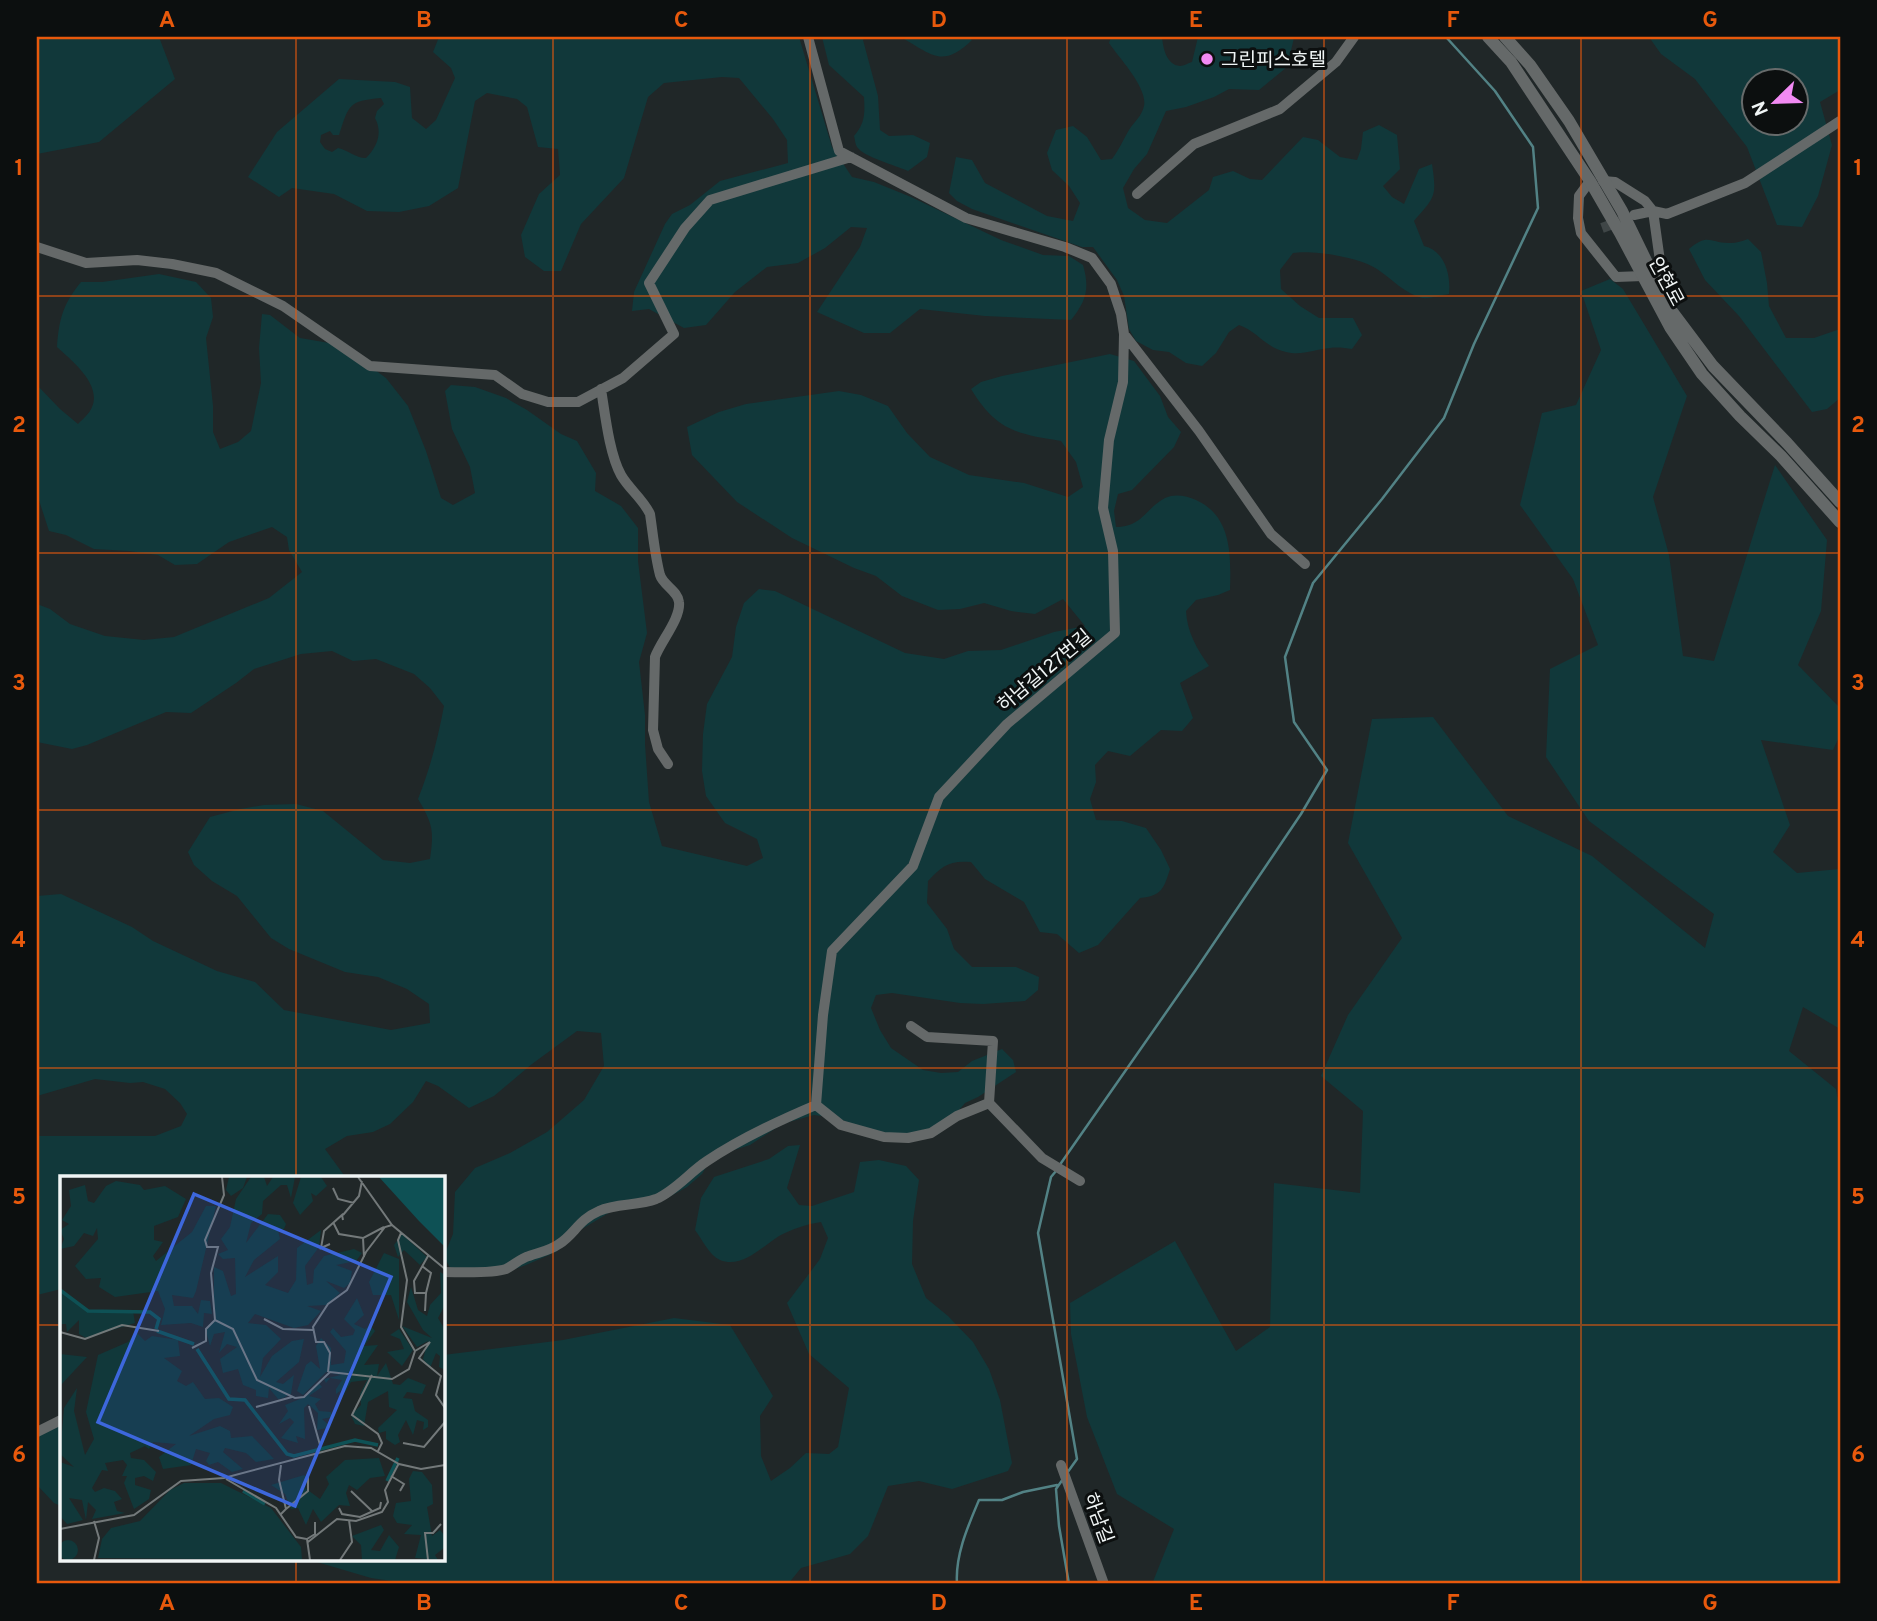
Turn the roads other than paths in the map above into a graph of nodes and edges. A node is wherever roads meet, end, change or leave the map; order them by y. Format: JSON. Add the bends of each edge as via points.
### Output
{"nodes":[{"id":1,"x":807,"y":37,"type":"edge"},
{"id":2,"x":1354,"y":37,"type":"edge"},
{"id":3,"x":1488,"y":37,"type":"edge"},
{"id":4,"x":1505,"y":37,"type":"edge"},
{"id":5,"x":1840,"y":121,"type":"edge"},
{"id":6,"x":851,"y":157,"type":"junction"},
{"id":7,"x":1597,"y":181,"type":"junction"},
{"id":8,"x":1137,"y":194,"type":"dead end"},
{"id":9,"x":1653,"y":211,"type":"junction"},
{"id":10,"x":1634,"y":215,"type":"tunnel mouth"},
{"id":11,"x":37,"y":247,"type":"edge"},
{"id":12,"x":1643,"y":276,"type":"junction"},
{"id":13,"x":1659,"y":287,"type":"junction"},
{"id":14,"x":1124,"y":334,"type":"junction"},
{"id":15,"x":601,"y":388,"type":"junction"},
{"id":16,"x":1840,"y":500,"type":"edge"},
{"id":17,"x":1840,"y":522,"type":"edge"},
{"id":18,"x":1304,"y":564,"type":"dead end"},
{"id":19,"x":668,"y":764,"type":"dead end"},
{"id":20,"x":911,"y":1026,"type":"dead end"},
{"id":21,"x":989,"y":1103,"type":"junction"},
{"id":22,"x":816,"y":1105,"type":"junction"},
{"id":23,"x":1080,"y":1181,"type":"dead end"},
{"id":24,"x":444,"y":1272,"type":"edge"},
{"id":25,"x":60,"y":1420,"type":"edge"},
{"id":26,"x":37,"y":1432,"type":"edge"},
{"id":27,"x":1061,"y":1465,"type":"dead end"},
{"id":28,"x":1104,"y":1584,"type":"edge"}],
"edges":[{"from":1,"to":6,"type":"street","name":"하남길127번길","via":[[839,151]]},
{"from":2,"to":8,"type":"street","via":[[1336,62],[1280,109],[1194,144]]},
{"from":3,"to":7,"type":"street","name":"안현로"},
{"from":4,"to":7,"type":"street","name":"안현로","via":[[1569,121]]},
{"from":5,"to":9,"type":"street","via":[[1745,183],[1667,214]]},
{"from":6,"to":14,"type":"street","name":"하남길127번길","via":[[966,218],[1092,258],[1111,284]]},
{"from":6,"to":15,"type":"street","via":[[710,200],[685,228],[649,283],[674,334],[622,378]]},
{"from":7,"to":9,"type":"street","via":[[1615,182]]},
{"from":7,"to":12,"type":"street","name":"안현로"},
{"from":7,"to":12,"type":"street","via":[[1579,196],[1581,233],[1616,277]]},
{"from":7,"to":13,"type":"street","name":"안현로","via":[[1622,211]]},
{"from":9,"to":10,"type":"street"},
{"from":9,"to":13,"type":"street"},
{"from":11,"to":15,"type":"street","via":[[86,262],[137,260],[216,273],[284,306],[370,366],[495,375],[522,394],[548,402],[578,402]]},
{"from":12,"to":17,"type":"street","name":"안현로","via":[[1702,374]]},
{"from":13,"to":16,"type":"street","name":"안현로","via":[[1713,366]]},
{"from":14,"to":18,"type":"street","via":[[1271,534]]},
{"from":14,"to":22,"type":"street","name":"하남길127번길","via":[[1123,382],[1110,440],[1103,508],[1113,551],[1115,633],[1007,724],[939,797],[913,866],[832,951]]},
{"from":15,"to":19,"type":"street","via":[[620,474],[650,514],[661,578],[679,602],[677,616],[655,657],[653,730],[657,749]]},
{"from":20,"to":21,"type":"street","via":[[928,1037],[993,1041]]},
{"from":21,"to":22,"type":"street","via":[[931,1133],[908,1138],[884,1137],[841,1125]]},
{"from":21,"to":23,"type":"street","via":[[1042,1158]]},
{"from":22,"to":24,"type":"street","via":[[727,1147],[657,1198],[601,1209],[547,1252],[527,1256],[505,1269]]},
{"from":25,"to":26,"type":"street"},
{"from":27,"to":28,"type":"street","name":"하남길"}]}
